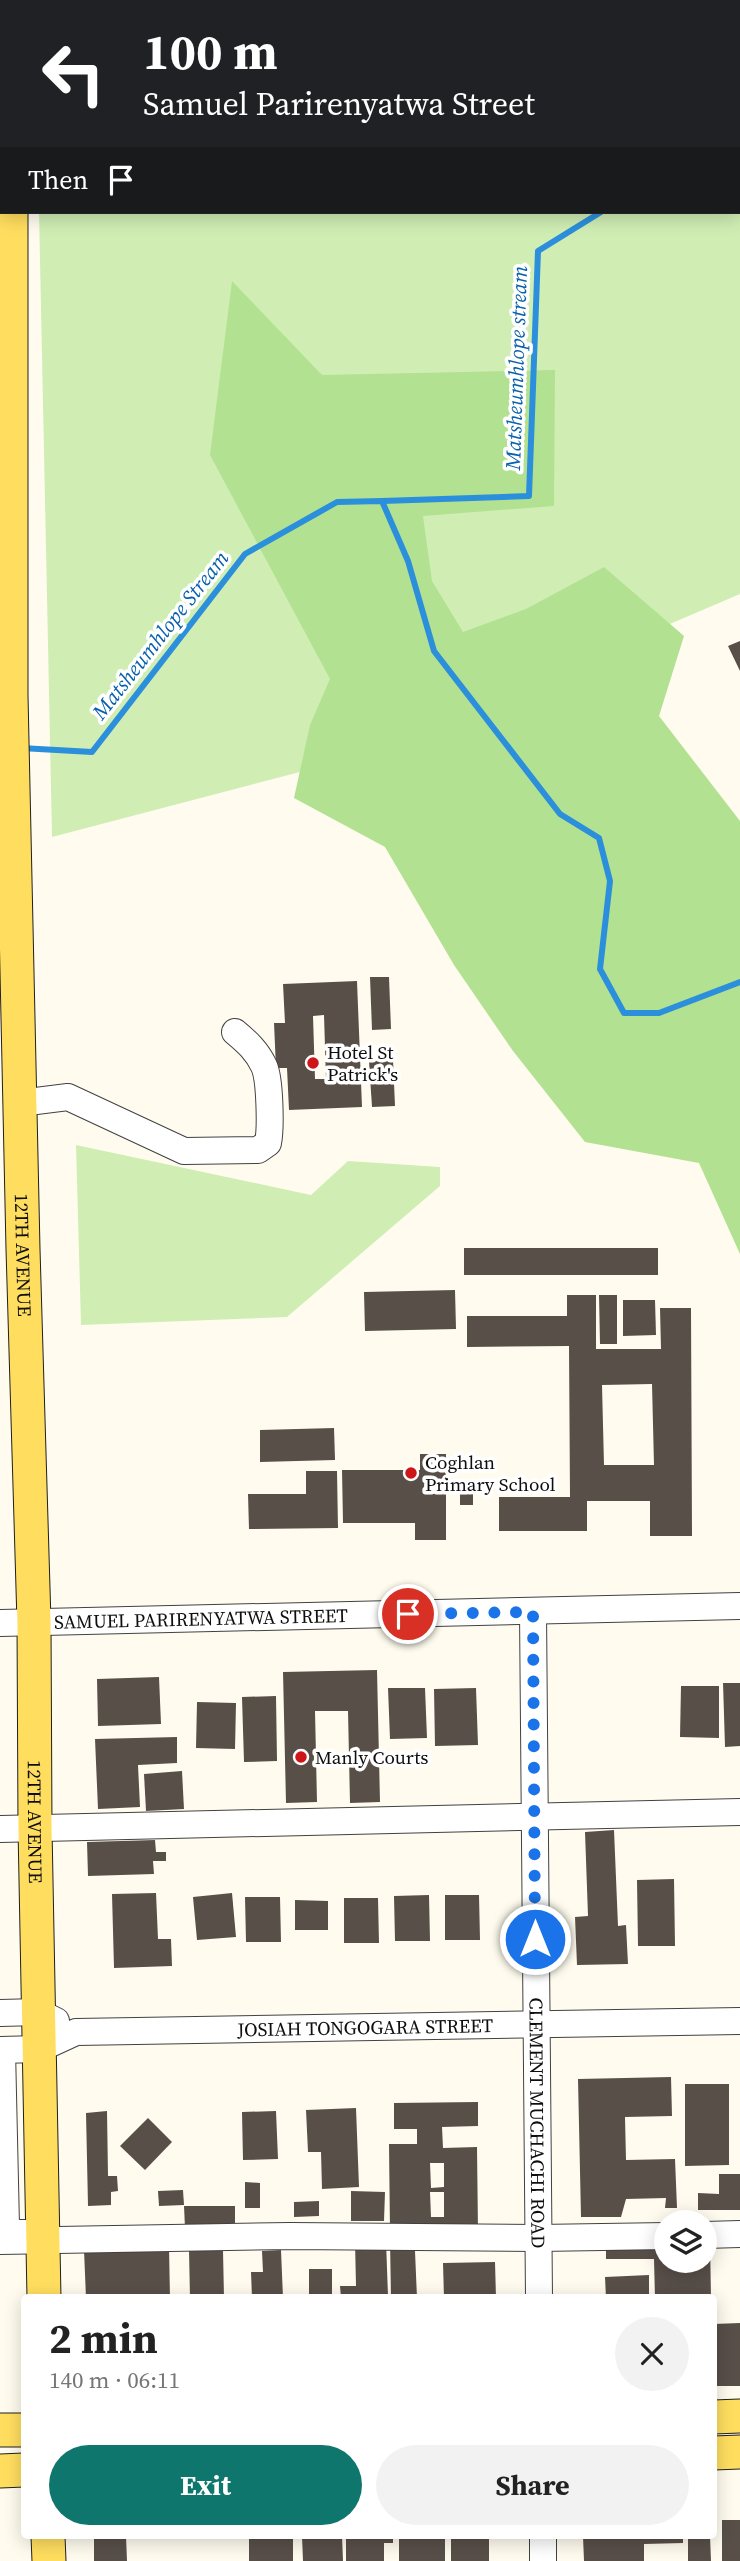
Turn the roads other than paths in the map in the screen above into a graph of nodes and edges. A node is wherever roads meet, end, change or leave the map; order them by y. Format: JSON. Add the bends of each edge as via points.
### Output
{"nodes":[{"id":1,"x":7,"y":214,"type":"edge"},
{"id":2,"x":235,"y":1032,"type":"dead end"},
{"id":3,"x":20,"y":1103,"type":"junction"},
{"id":4,"x":740,"y":1606,"type":"edge"},
{"id":5,"x":533,"y":1612,"type":"junction"},
{"id":6,"x":34,"y":1622,"type":"junction"},
{"id":7,"x":0,"y":1623,"type":"edge"},
{"id":8,"x":740,"y":1812,"type":"edge"},
{"id":9,"x":535,"y":1818,"type":"junction"},
{"id":10,"x":35,"y":1828,"type":"junction"},
{"id":11,"x":0,"y":1829,"type":"edge"},
{"id":12,"x":38,"y":2012,"type":"junction"},
{"id":13,"x":0,"y":2013,"type":"edge"},
{"id":14,"x":740,"y":2021,"type":"edge"},
{"id":15,"x":535,"y":2026,"type":"junction"},
{"id":16,"x":76,"y":2032,"type":"junction"},
{"id":17,"x":39,"y":2049,"type":"junction"},
{"id":18,"x":1,"y":2050,"type":"edge"},
{"id":19,"x":42,"y":2134,"type":"junction"},
{"id":20,"x":4,"y":2138,"type":"junction"},
{"id":21,"x":740,"y":2234,"type":"edge"},
{"id":22,"x":654,"y":2235,"type":"edge"},
{"id":23,"x":717,"y":2235,"type":"edge"},
{"id":24,"x":43,"y":2237,"type":"junction"},
{"id":25,"x":538,"y":2238,"type":"junction"},
{"id":26,"x":0,"y":2241,"type":"edge"},
{"id":27,"x":44,"y":2294,"type":"edge"},
{"id":28,"x":539,"y":2294,"type":"edge"},
{"id":29,"x":740,"y":2416,"type":"edge"},
{"id":30,"x":717,"y":2417,"type":"edge"},
{"id":31,"x":0,"y":2430,"type":"edge"},
{"id":32,"x":21,"y":2430,"type":"edge"},
{"id":33,"x":740,"y":2452,"type":"edge"},
{"id":34,"x":717,"y":2453,"type":"edge"},
{"id":35,"x":21,"y":2470,"type":"edge"},
{"id":36,"x":0,"y":2471,"type":"edge"},
{"id":37,"x":48,"y":2539,"type":"edge"},
{"id":38,"x":543,"y":2539,"type":"edge"},
{"id":39,"x":49,"y":2561,"type":"edge"},
{"id":40,"x":543,"y":2561,"type":"edge"}],
"edges":[{"from":1,"to":3,"type":"main road","name":"12TH AVENUE"},
{"from":2,"to":3,"type":"street","via":[[252,1046],[265,1068],[271,1130],[268,1143],[258,1150],[184,1151],[68,1097]]},
{"from":3,"to":6,"type":"main road","name":"12TH AVENUE"},
{"from":4,"to":5,"type":"street","name":"SAMUEL PARIRENYATWA STREET"},
{"from":5,"to":6,"type":"street","name":"SAMUEL PARIRENYATWA STREET"},
{"from":5,"to":9,"type":"street","name":"CLEMENT MUCHACHI ROAD"},
{"from":6,"to":7,"type":"street","name":"SAMUEL PARIRENYATWA STREET"},
{"from":6,"to":10,"type":"main road","name":"12TH AVENUE"},
{"from":8,"to":9,"type":"street"},
{"from":9,"to":10,"type":"street"},
{"from":9,"to":15,"type":"street","name":"CLEMENT MUCHACHI ROAD"},
{"from":10,"to":11,"type":"street"},
{"from":10,"to":12,"type":"main road","name":"12TH AVENUE"},
{"from":12,"to":13,"type":"street","name":"JOSIAH TONGOGARA STREET"},
{"from":12,"to":16,"type":"street","name":"JOSIAH TONGOGARA STREET"},
{"from":12,"to":17,"type":"main road","name":"12TH AVENUE"},
{"from":14,"to":15,"type":"street","name":"JOSIAH TONGOGARA STREET"},
{"from":15,"to":16,"type":"street","name":"JOSIAH TONGOGARA STREET"},
{"from":15,"to":25,"type":"street","name":"CLEMENT MUCHACHI ROAD"},
{"from":16,"to":17,"type":"street","name":"JOSIAH TONGOGARA STREET"},
{"from":17,"to":18,"type":"street","name":"JOSIAH TONGOGARA STREET"},
{"from":17,"to":19,"type":"main road","name":"12TH AVENUE"},
{"from":18,"to":20,"type":"street"},
{"from":19,"to":20,"type":"street"},
{"from":19,"to":24,"type":"main road","name":"12TH AVENUE"},
{"from":20,"to":24,"type":"street","via":[[6,2226],[15,2234]]},
{"from":21,"to":23,"type":"street"},
{"from":22,"to":25,"type":"street"},
{"from":24,"to":25,"type":"street"},
{"from":24,"to":26,"type":"street"},
{"from":24,"to":27,"type":"main road","name":"12TH AVENUE"},
{"from":25,"to":28,"type":"street","name":"CLEMENT MUCHACHI ROAD"},
{"from":29,"to":30,"type":"main road"},
{"from":31,"to":32,"type":"main road"},
{"from":33,"to":34,"type":"main road"},
{"from":35,"to":36,"type":"main road"},
{"from":37,"to":39,"type":"main road"},
{"from":38,"to":40,"type":"street"}]}
